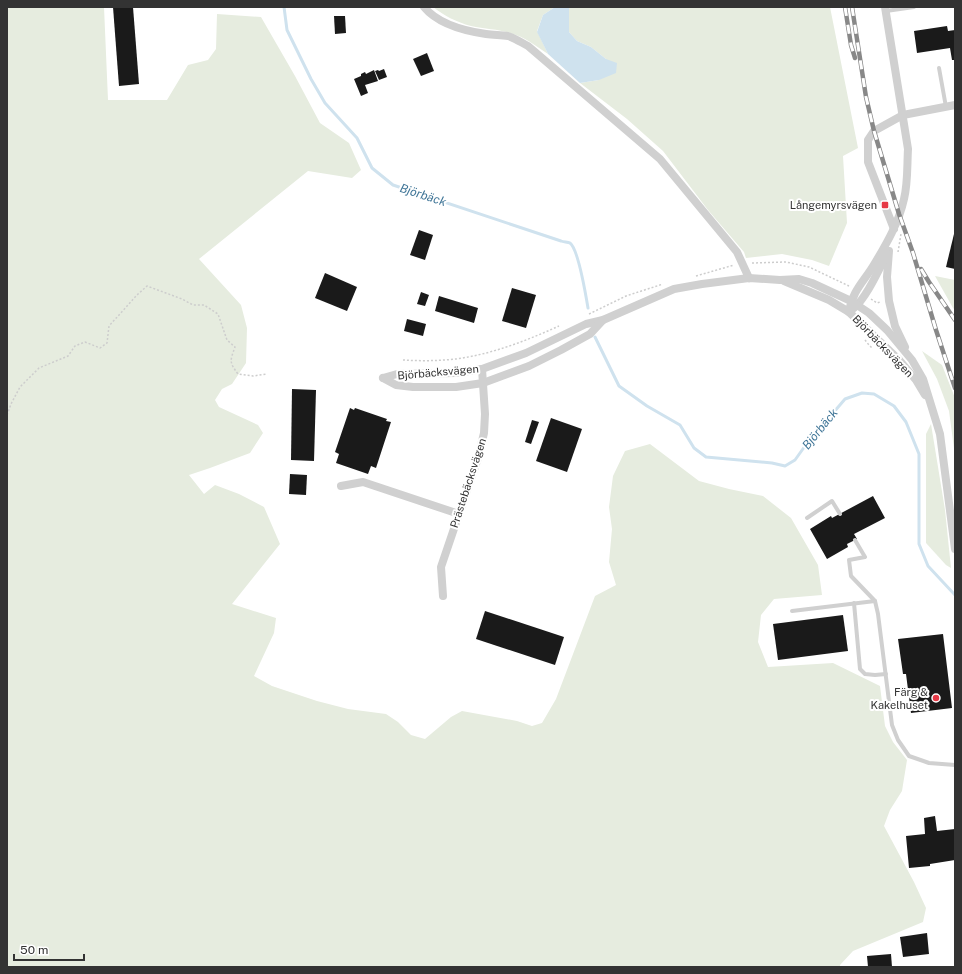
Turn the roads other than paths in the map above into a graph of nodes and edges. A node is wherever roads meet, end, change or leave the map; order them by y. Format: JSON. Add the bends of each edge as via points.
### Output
{"nodes":[{"id":1,"x":424,"y":7,"type":"edge"},
{"id":2,"x":914,"y":7,"type":"edge"},
{"id":3,"x":886,"y":9,"type":"edge"},
{"id":4,"x":939,"y":68,"type":"dead end"},
{"id":5,"x":955,"y":105,"type":"edge"},
{"id":6,"x":946,"y":107,"type":"junction"},
{"id":7,"x":903,"y":115,"type":"junction"},
{"id":8,"x":892,"y":232,"type":"junction"},
{"id":9,"x":889,"y":251,"type":"junction"},
{"id":10,"x":750,"y":278,"type":"junction"},
{"id":11,"x":780,"y":280,"type":"junction"},
{"id":12,"x":854,"y":303,"type":"junction"},
{"id":13,"x":849,"y":312,"type":"junction"},
{"id":14,"x":603,"y":320,"type":"junction"},
{"id":15,"x":912,"y":360,"type":"junction"},
{"id":16,"x":482,"y":369,"type":"junction"},
{"id":17,"x":483,"y":383,"type":"junction"},
{"id":18,"x":931,"y":404,"type":"junction"},
{"id":19,"x":341,"y":486,"type":"dead end"},
{"id":20,"x":459,"y":514,"type":"junction"},
{"id":21,"x":840,"y":514,"type":"dead end"},
{"id":22,"x":807,"y":518,"type":"dead end"},
{"id":23,"x":855,"y":540,"type":"dead end"},
{"id":24,"x":955,"y":549,"type":"edge"},
{"id":25,"x":443,"y":596,"type":"dead end"},
{"id":26,"x":875,"y":601,"type":"junction"},
{"id":27,"x":854,"y":603,"type":"junction"},
{"id":28,"x":792,"y":611,"type":"dead end"},
{"id":29,"x":886,"y":674,"type":"junction"},
{"id":30,"x":955,"y":765,"type":"edge"}],
"edges":[{"from":1,"to":10,"type":"street","via":[[442,21],[458,28],[509,36],[528,46],[660,159],[737,252]]},
{"from":2,"to":3,"type":"lane"},
{"from":3,"to":7,"type":"street"},
{"from":4,"to":6,"type":"lane"},
{"from":5,"to":6,"type":"street"},
{"from":6,"to":7,"type":"street"},
{"from":7,"to":8,"type":"street","via":[[908,149],[907,172],[904,199]]},
{"from":7,"to":8,"type":"street","via":[[874,131],[868,140],[868,162]]},
{"from":8,"to":9,"type":"street"},
{"from":8,"to":12,"type":"street","via":[[873,266],[856,289]]},
{"from":9,"to":12,"type":"street","via":[[865,295]]},
{"from":9,"to":15,"type":"street","via":[[889,300],[895,326]]},
{"from":10,"to":11,"type":"street","name":"Björbäcksvägen"},
{"from":10,"to":14,"type":"street","name":"Björbäcksvägen","via":[[674,289]]},
{"from":11,"to":12,"type":"street","name":"Björbäcksvägen","via":[[799,279],[812,283]]},
{"from":11,"to":13,"type":"street","name":"Björbäcksvägen","via":[[829,300]]},
{"from":12,"to":13,"type":"street"},
{"from":12,"to":15,"type":"street","name":"Björbäcksvägen","via":[[887,330]]},
{"from":13,"to":18,"type":"street","name":"Björbäcksvägen","via":[[900,361]]},
{"from":14,"to":16,"type":"street","name":"Björbäcksvägen","via":[[586,324],[526,353]]},
{"from":14,"to":17,"type":"street","name":"Björbäcksvägen","via":[[590,334],[561,350],[529,366]]},
{"from":15,"to":18,"type":"street","name":"Björbäcksvägen","via":[[923,379]]},
{"from":16,"to":17,"type":"street","name":"Prästebäcksvägen"},
{"from":16,"to":17,"type":"street","name":"Björbäcksvägen","via":[[456,373],[397,374],[383,378],[396,385],[413,387],[456,387]]},
{"from":17,"to":20,"type":"street","name":"Prästebäcksvägen","via":[[484,433]]},
{"from":18,"to":24,"type":"street","name":"Björbäcksvägen","via":[[940,434]]},
{"from":19,"to":20,"type":"street","via":[[363,482]]},
{"from":20,"to":25,"type":"street","name":"Prästebäcksvägen","via":[[441,567]]},
{"from":21,"to":22,"type":"lane","via":[[832,501]]},
{"from":23,"to":26,"type":"lane","via":[[866,557],[849,560],[851,576]]},
{"from":26,"to":27,"type":"lane"},
{"from":26,"to":29,"type":"lane"},
{"from":27,"to":28,"type":"lane"},
{"from":27,"to":29,"type":"lane","via":[[860,669],[865,674]]},
{"from":29,"to":30,"type":"lane","via":[[892,725],[909,756],[929,763]]}]}
